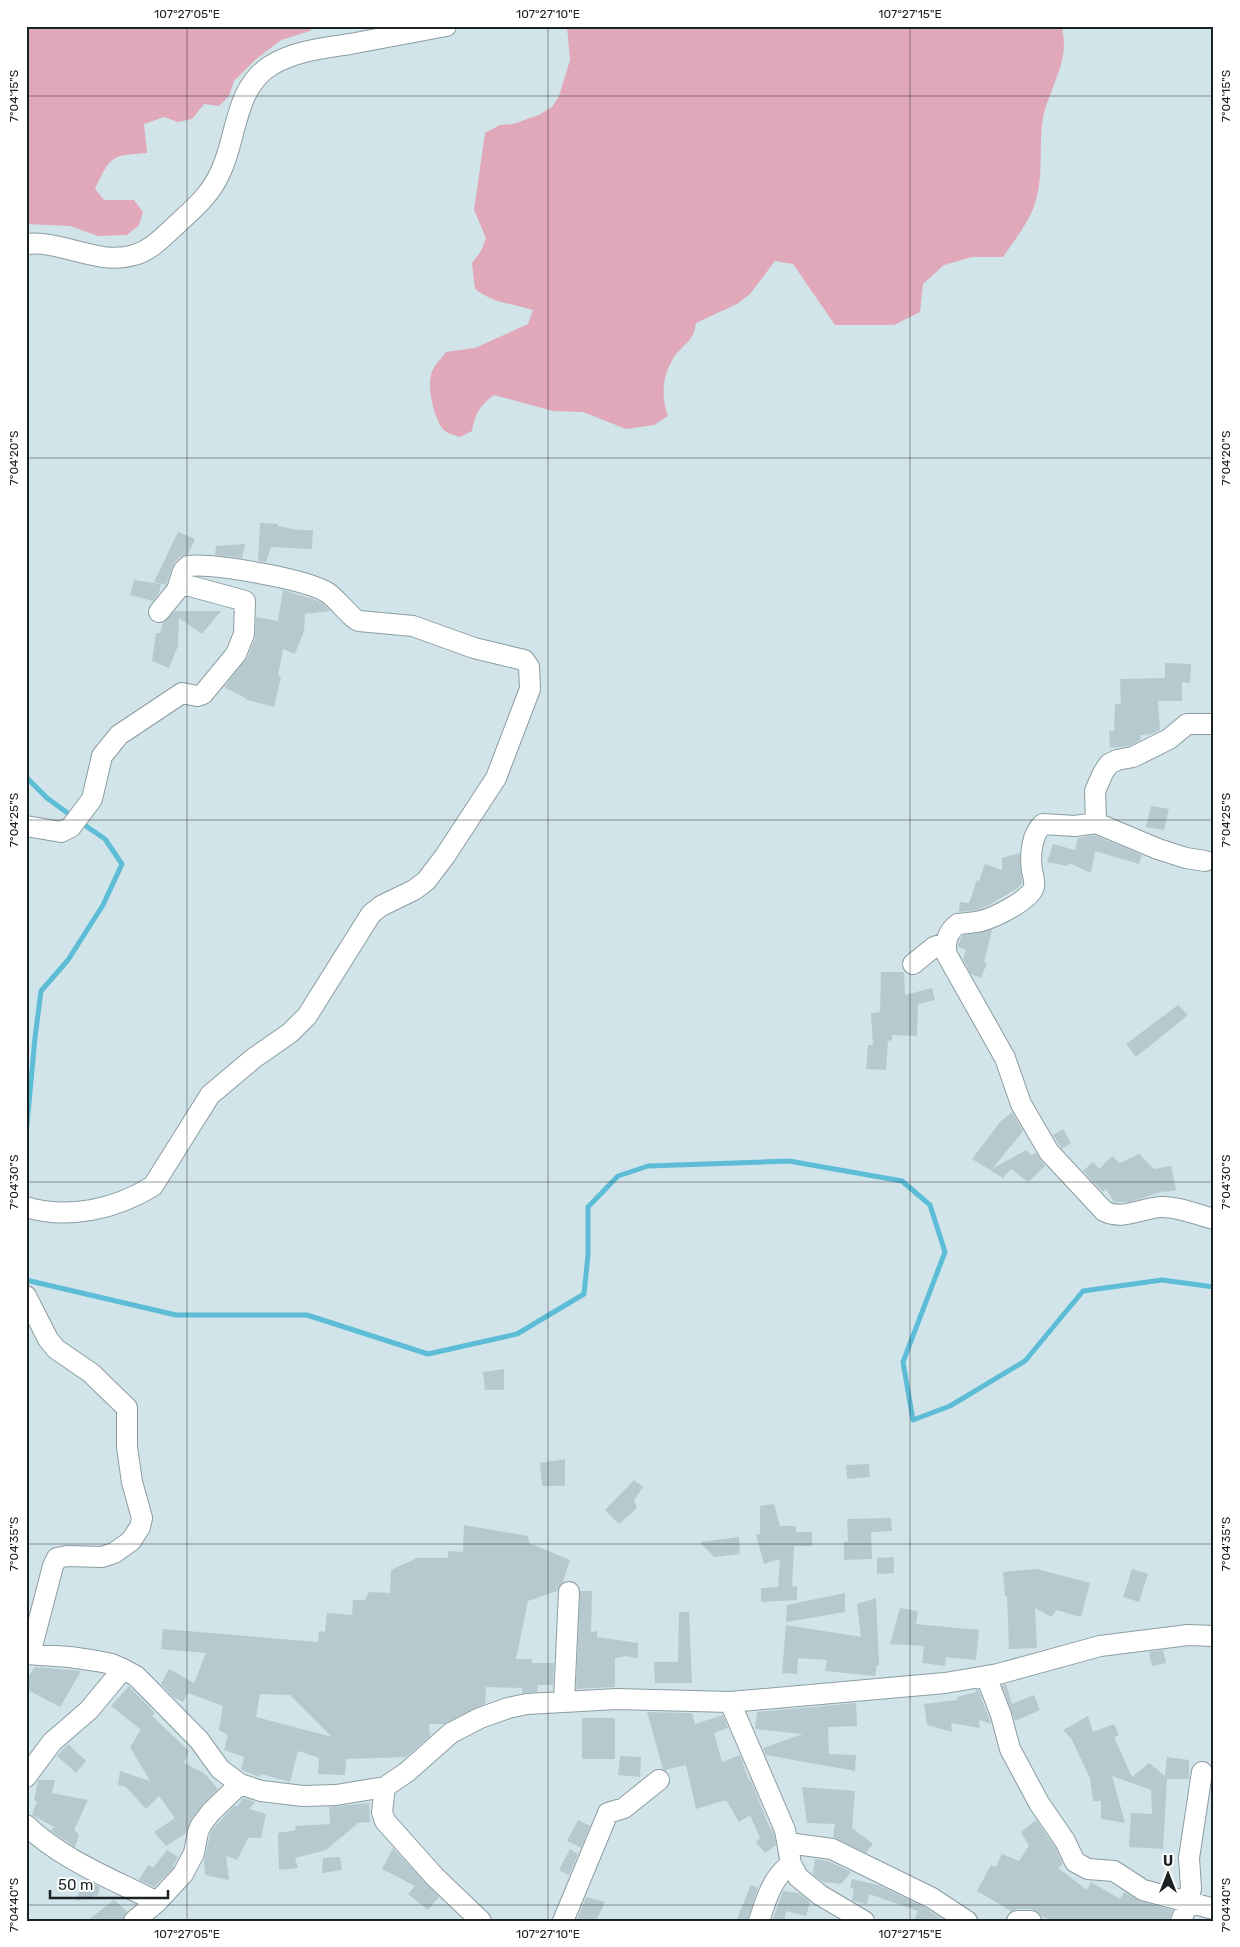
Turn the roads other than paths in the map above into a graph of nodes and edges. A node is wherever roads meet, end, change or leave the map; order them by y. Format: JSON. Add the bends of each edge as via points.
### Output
{"nodes":[{"id":1,"x":446,"y":26,"type":"edge"},
{"id":2,"x":26,"y":244,"type":"edge"},
{"id":3,"x":180,"y":583,"type":"junction"},
{"id":4,"x":159,"y":612,"type":"dead end"},
{"id":5,"x":1214,"y":724,"type":"edge"},
{"id":6,"x":1096,"y":822,"type":"junction"},
{"id":7,"x":26,"y":826,"type":"edge"},
{"id":8,"x":1205,"y":861,"type":"dead end"},
{"id":9,"x":946,"y":943,"type":"junction"},
{"id":10,"x":912,"y":964,"type":"dead end"},
{"id":11,"x":26,"y":1207,"type":"edge"},
{"id":12,"x":1214,"y":1219,"type":"edge"},
{"id":13,"x":26,"y":1296,"type":"edge"},
{"id":14,"x":568,"y":1592,"type":"dead end"},
{"id":15,"x":1214,"y":1636,"type":"edge"},
{"id":16,"x":28,"y":1654,"type":"edge"},
{"id":17,"x":123,"y":1669,"type":"junction"},
{"id":18,"x":986,"y":1676,"type":"junction"},
{"id":19,"x":564,"y":1701,"type":"junction"},
{"id":20,"x":730,"y":1702,"type":"junction"},
{"id":21,"x":1202,"y":1772,"type":"dead end"},
{"id":22,"x":26,"y":1777,"type":"edge"},
{"id":23,"x":659,"y":1780,"type":"dead end"},
{"id":24,"x":240,"y":1784,"type":"junction"},
{"id":25,"x":385,"y":1787,"type":"junction"},
{"id":26,"x":26,"y":1825,"type":"edge"},
{"id":27,"x":788,"y":1843,"type":"junction"},
{"id":28,"x":791,"y":1864,"type":"junction"},
{"id":29,"x":157,"y":1902,"type":"junction"},
{"id":30,"x":1214,"y":1909,"type":"edge"},
{"id":31,"x":1184,"y":1912,"type":"edge"},
{"id":32,"x":134,"y":1921,"type":"edge"},
{"id":33,"x":481,"y":1921,"type":"edge"},
{"id":34,"x":563,"y":1921,"type":"edge"},
{"id":35,"x":758,"y":1921,"type":"edge"},
{"id":36,"x":864,"y":1921,"type":"edge"},
{"id":37,"x":967,"y":1921,"type":"edge"},
{"id":38,"x":1017,"y":1921,"type":"edge"},
{"id":39,"x":1032,"y":1921,"type":"edge"}],
"edges":[{"from":1,"to":2,"type":"street","via":[[303,52],[270,66],[257,77],[242,105],[221,172],[208,194],[162,239],[143,252],[132,256],[104,257],[50,244]]},
{"from":3,"to":4,"type":"street"},
{"from":3,"to":7,"type":"street","via":[[245,601],[244,634],[236,654],[203,694],[182,693],[119,735],[102,756],[92,799],[68,830],[61,832]]},
{"from":3,"to":11,"type":"street","via":[[186,567],[191,566],[266,574],[313,586],[327,592],[355,620],[413,626],[474,648],[524,660],[530,666],[530,689],[496,778],[440,862],[420,886],[371,914],[307,1016],[210,1095],[153,1186],[130,1198],[77,1212],[44,1212]]},
{"from":5,"to":6,"type":"street","via":[[1186,724],[1169,739],[1133,757],[1109,764],[1096,790]]},
{"from":6,"to":8,"type":"street","via":[[1158,849]]},
{"from":6,"to":9,"type":"street","via":[[1075,826],[1043,824],[1032,847],[1034,884],[1030,895],[1000,914],[979,922],[958,924]]},
{"from":9,"to":10,"type":"street","via":[[934,947]]},
{"from":9,"to":12,"type":"street","via":[[947,955],[1005,1058],[1021,1104],[1049,1152],[1104,1212],[1129,1215],[1161,1206]]},
{"from":13,"to":16,"type":"street","via":[[56,1349],[91,1373],[128,1408],[132,1482],[142,1518],[131,1541],[114,1554],[58,1558]]},
{"from":14,"to":19,"type":"street"},
{"from":15,"to":18,"type":"street","via":[[1188,1635],[1100,1646]]},
{"from":16,"to":17,"type":"street","via":[[97,1661]]},
{"from":17,"to":22,"type":"street","via":[[89,1710],[52,1742]]},
{"from":17,"to":24,"type":"street","via":[[136,1676],[199,1740],[220,1769]]},
{"from":18,"to":20,"type":"street","via":[[945,1683]]},
{"from":18,"to":31,"type":"street","via":[[1010,1749],[1075,1862],[1088,1869],[1114,1871]]},
{"from":19,"to":20,"type":"street"},
{"from":19,"to":25,"type":"street","via":[[527,1704],[480,1718],[451,1733]]},
{"from":20,"to":27,"type":"street"},
{"from":21,"to":31,"type":"street","via":[[1189,1858],[1191,1888]]},
{"from":23,"to":34,"type":"street","via":[[624,1808],[608,1813]]},
{"from":24,"to":25,"type":"street","via":[[303,1796],[336,1795]]},
{"from":24,"to":29,"type":"street","via":[[201,1825],[194,1852],[183,1874]]},
{"from":25,"to":33,"type":"street","via":[[382,1812],[385,1821],[435,1877]]},
{"from":26,"to":29,"type":"street","via":[[58,1851]]},
{"from":27,"to":28,"type":"street"},
{"from":27,"to":37,"type":"street","via":[[832,1849],[932,1898]]},
{"from":28,"to":35,"type":"street","via":[[778,1875]]},
{"from":28,"to":36,"type":"street","via":[[809,1887]]},
{"from":29,"to":32,"type":"street"},
{"from":30,"to":31,"type":"street"},
{"from":38,"to":39,"type":"street"}]}
